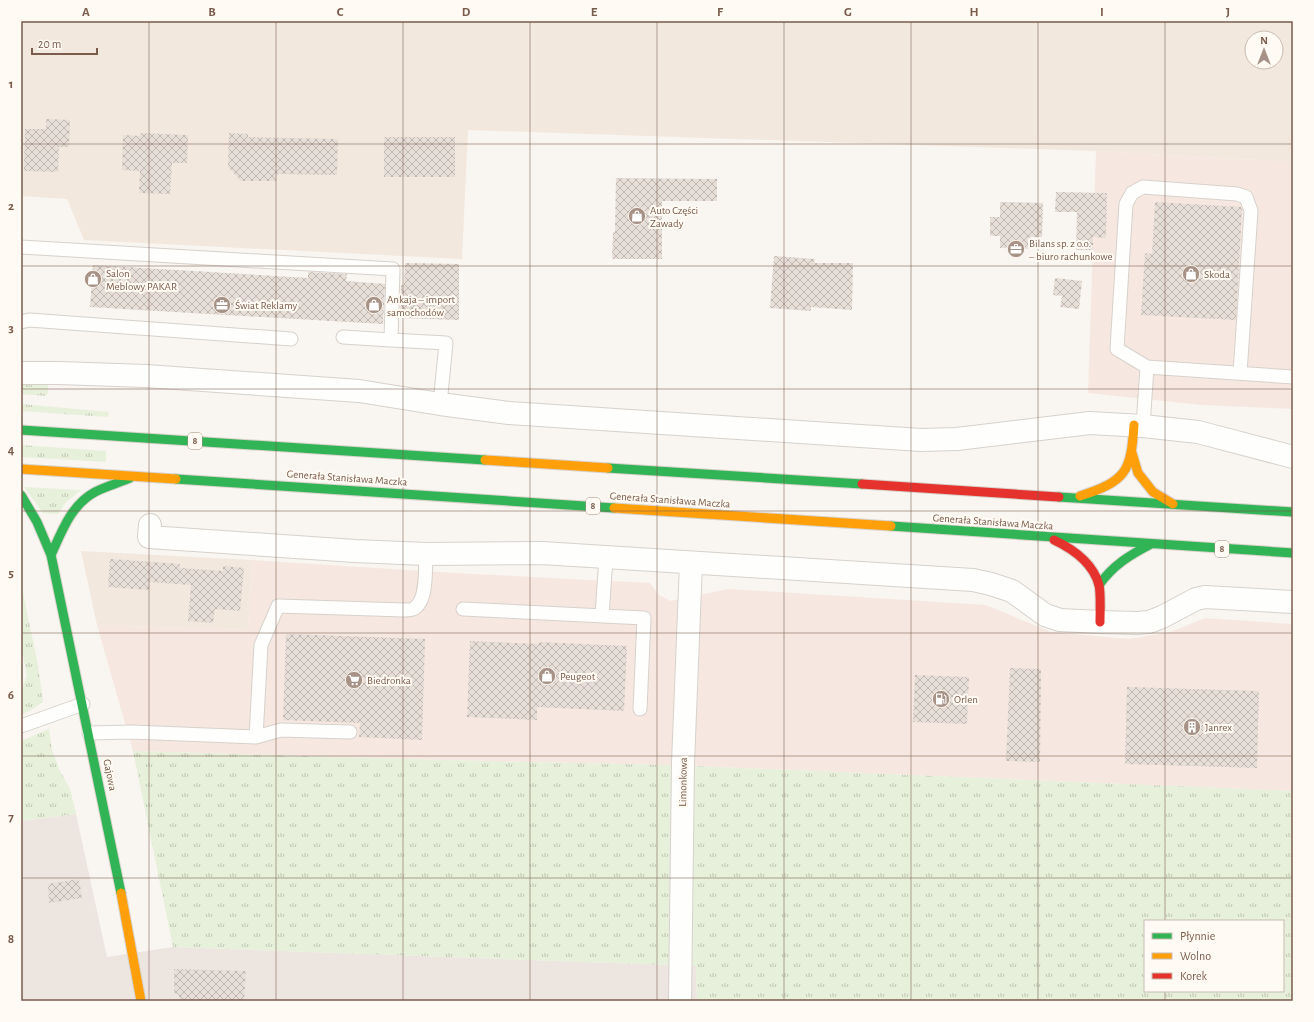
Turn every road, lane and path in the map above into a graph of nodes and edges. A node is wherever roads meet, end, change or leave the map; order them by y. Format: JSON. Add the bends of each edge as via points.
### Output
{"nodes":[{"id":1,"x":21,"y":247,"type":"edge"},
{"id":2,"x":21,"y":322,"type":"edge"},
{"id":3,"x":343,"y":337,"type":"dead end"},
{"id":4,"x":291,"y":339,"type":"dead end"},
{"id":5,"x":391,"y":340,"type":"junction"},
{"id":6,"x":1147,"y":367,"type":"junction"},
{"id":7,"x":21,"y":373,"type":"edge"},
{"id":8,"x":1240,"y":373,"type":"junction"},
{"id":9,"x":1293,"y":377,"type":"edge"},
{"id":10,"x":440,"y":404,"type":"junction"},
{"id":11,"x":1138,"y":425,"type":"junction"},
{"id":12,"x":21,"y":430,"type":"edge"},
{"id":13,"x":1132,"y":453,"type":"junction"},
{"id":14,"x":1293,"y":457,"type":"edge"},
{"id":15,"x":21,"y":469,"type":"edge"},
{"id":16,"x":138,"y":476,"type":"junction"},
{"id":17,"x":21,"y":495,"type":"edge"},
{"id":18,"x":1073,"y":498,"type":"junction"},
{"id":19,"x":1173,"y":504,"type":"junction"},
{"id":20,"x":1293,"y":512,"type":"edge"},
{"id":21,"x":150,"y":525,"type":"dead end"},
{"id":22,"x":1048,"y":537,"type":"junction"},
{"id":23,"x":1151,"y":544,"type":"junction"},
{"id":24,"x":1293,"y":553,"type":"edge"},
{"id":25,"x":426,"y":554,"type":"junction"},
{"id":26,"x":51,"y":555,"type":"junction"},
{"id":27,"x":606,"y":557,"type":"junction"},
{"id":28,"x":691,"y":563,"type":"junction"},
{"id":29,"x":1100,"y":585,"type":"junction"},
{"id":30,"x":1293,"y":602,"type":"edge"},
{"id":31,"x":463,"y":609,"type":"dead end"},
{"id":32,"x":602,"y":616,"type":"junction"},
{"id":33,"x":1100,"y":622,"type":"junction"},
{"id":34,"x":83,"y":704,"type":"junction"},
{"id":35,"x":640,"y":709,"type":"dead end"},
{"id":36,"x":21,"y":726,"type":"edge"},
{"id":37,"x":350,"y":732,"type":"dead end"},
{"id":38,"x":89,"y":733,"type":"junction"},
{"id":39,"x":256,"y":737,"type":"junction"},
{"id":40,"x":141,"y":1001,"type":"edge"},
{"id":41,"x":680,"y":1001,"type":"edge"}],
"edges":[{"from":1,"to":5,"type":"lane","via":[[393,269]]},
{"from":2,"to":4,"type":"lane","via":[[29,320]]},
{"from":3,"to":5,"type":"lane"},
{"from":5,"to":10,"type":"lane","via":[[446,343]]},
{"from":6,"to":8,"type":"lane"},
{"from":6,"to":8,"type":"lane","via":[[1117,349],[1126,204],[1132,193],[1143,187],[1237,194],[1246,197],[1251,210]]},
{"from":6,"to":11,"type":"lane"},
{"from":7,"to":10,"type":"street","via":[[146,376],[359,391]]},
{"from":8,"to":9,"type":"lane"},
{"from":10,"to":11,"type":"street","via":[[524,414],[921,440],[957,439],[1085,423]]},
{"from":11,"to":13,"type":"main road"},
{"from":11,"to":14,"type":"street","via":[[1198,432]]},
{"from":12,"to":18,"type":"main road","number":"8"},
{"from":13,"to":18,"type":"main road","via":[[1124,472],[1109,484],[1092,493]]},
{"from":13,"to":19,"type":"main road","via":[[1138,473],[1153,492]]},
{"from":15,"to":16,"type":"main road","name":"Generała Stanisława Maczka","number":"8"},
{"from":16,"to":22,"type":"main road","name":"Generała Stanisława Maczka","number":"8"},
{"from":16,"to":26,"type":"main road","via":[[95,492],[80,502]]},
{"from":17,"to":26,"type":"main road","name":"Gajowa","via":[[37,522]]},
{"from":18,"to":19,"type":"main road","number":"8"},
{"from":19,"to":20,"type":"main road","number":"8"},
{"from":21,"to":25,"type":"street","via":[[149,537]]},
{"from":22,"to":23,"type":"main road","name":"Generała Stanisława Maczka","number":"8"},
{"from":22,"to":29,"type":"main road","via":[[1070,547],[1084,558]]},
{"from":23,"to":24,"type":"main road","name":"Generała Stanisława Maczka","number":"8"},
{"from":23,"to":29,"type":"main road","via":[[1116,563]]},
{"from":25,"to":27,"type":"street"},
{"from":25,"to":39,"type":"lane","via":[[423,596],[413,609],[278,606],[260,645]]},
{"from":26,"to":34,"type":"main road","name":"Gajowa"},
{"from":27,"to":28,"type":"street"},
{"from":27,"to":32,"type":"lane"},
{"from":28,"to":33,"type":"street","via":[[973,580],[1012,591],[1045,615],[1060,620]]},
{"from":28,"to":41,"type":"street","name":"Limonkowa","via":[[683,763]]},
{"from":29,"to":33,"type":"main road"},
{"from":30,"to":33,"type":"street","via":[[1205,597],[1149,622]]},
{"from":31,"to":32,"type":"lane"},
{"from":32,"to":35,"type":"lane","via":[[644,618]]},
{"from":34,"to":36,"type":"lane"},
{"from":34,"to":38,"type":"main road","name":"Gajowa"},
{"from":37,"to":39,"type":"lane","via":[[281,730]]},
{"from":38,"to":39,"type":"lane","via":[[132,732]]},
{"from":38,"to":40,"type":"main road","name":"Gajowa"}]}
